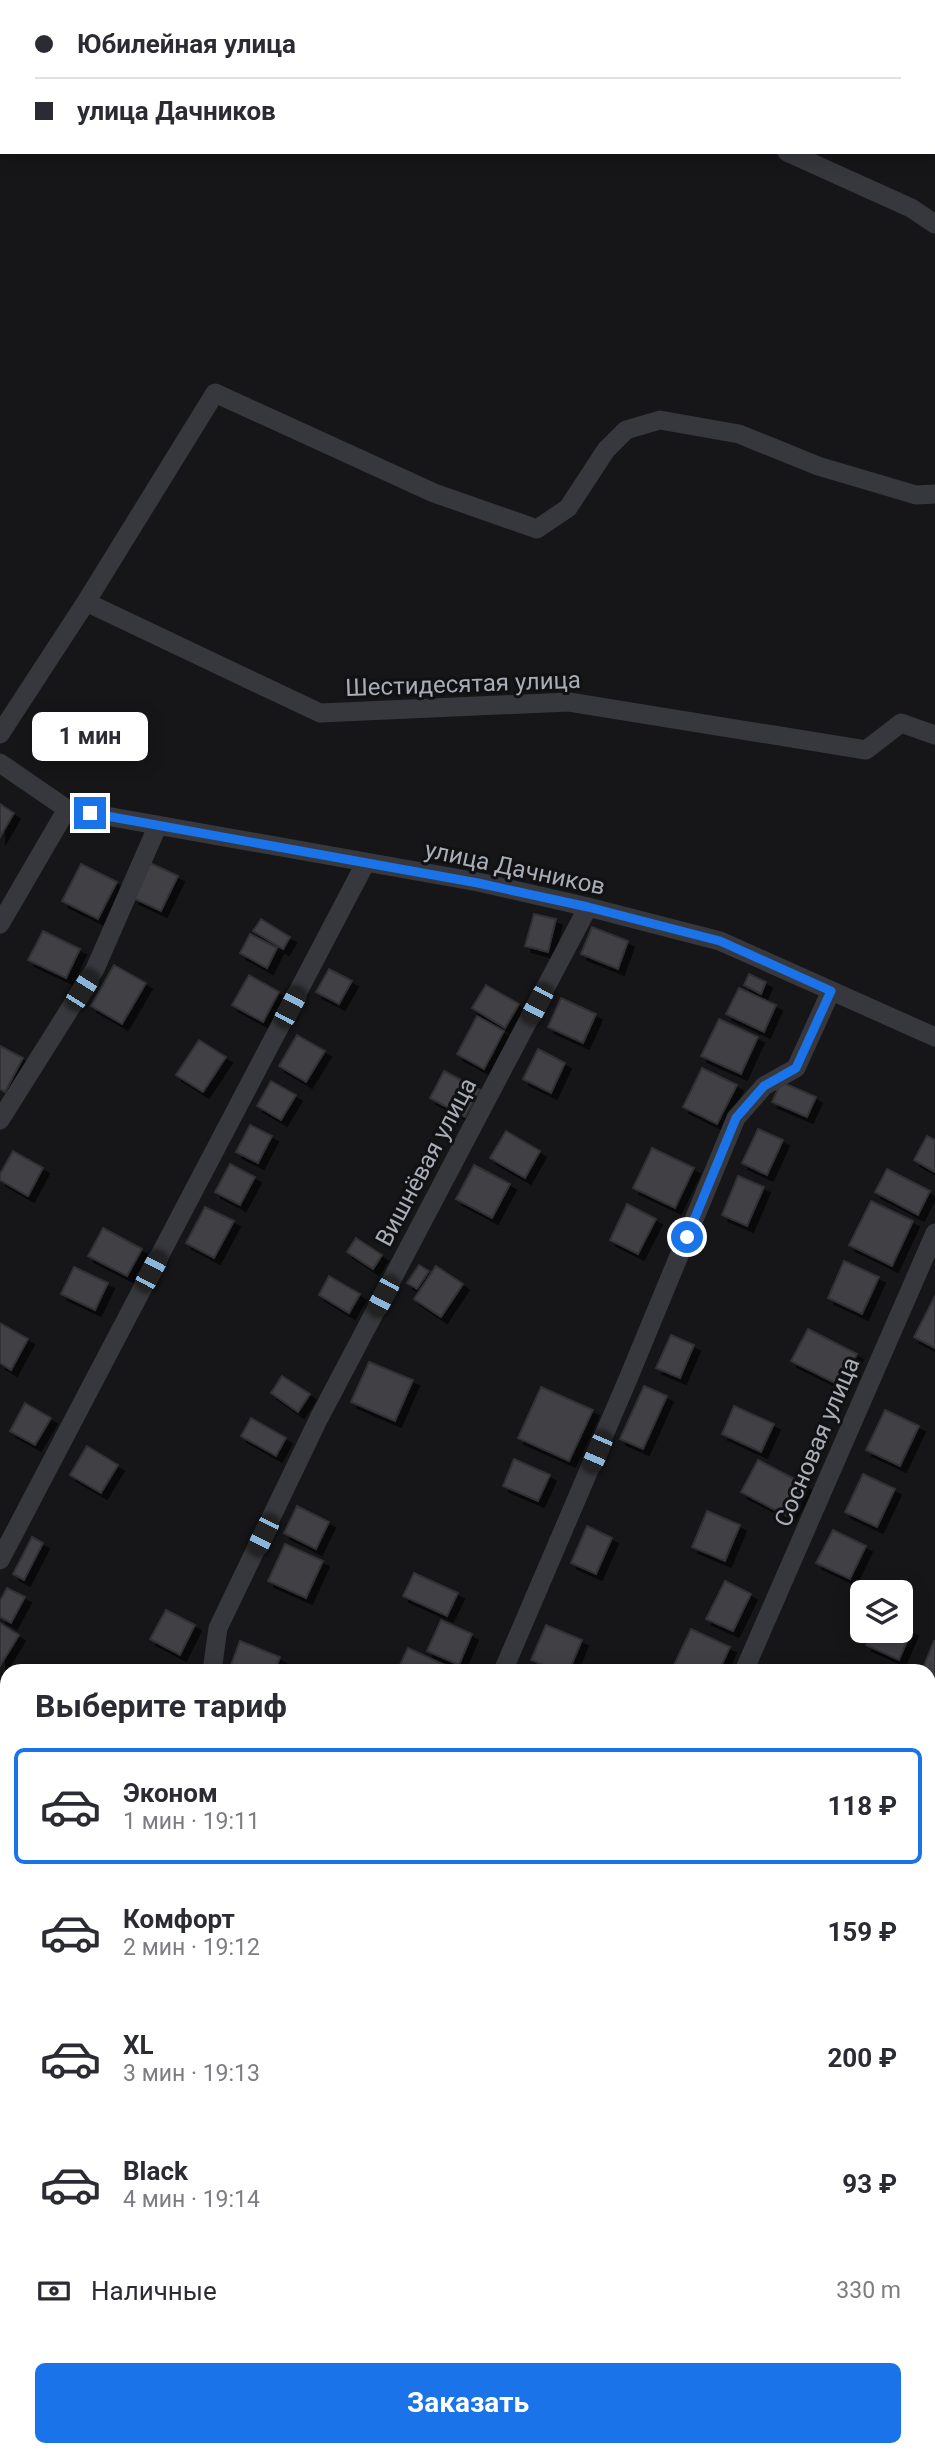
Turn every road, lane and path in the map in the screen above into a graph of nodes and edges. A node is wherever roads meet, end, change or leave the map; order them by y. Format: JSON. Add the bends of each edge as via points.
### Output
{"nodes":[{"id":1,"x":791,"y":154,"type":"edge"},
{"id":2,"x":935,"y":224,"type":"edge"},
{"id":3,"x":935,"y":494,"type":"edge"},
{"id":4,"x":86,"y":602,"type":"junction"},
{"id":5,"x":0,"y":734,"type":"edge"},
{"id":6,"x":935,"y":735,"type":"edge"},
{"id":7,"x":0,"y":762,"type":"edge"},
{"id":8,"x":67,"y":809,"type":"junction"},
{"id":9,"x":158,"y":825,"type":"junction"},
{"id":10,"x":366,"y":862,"type":"junction"},
{"id":11,"x":588,"y":907,"type":"junction"},
{"id":12,"x":0,"y":924,"type":"edge"},
{"id":13,"x":831,"y":991,"type":"junction"},
{"id":14,"x":935,"y":1037,"type":"edge"},
{"id":15,"x":0,"y":1120,"type":"edge"},
{"id":16,"x":935,"y":1233,"type":"edge"},
{"id":17,"x":0,"y":1560,"type":"edge"},
{"id":18,"x":213,"y":1664,"type":"edge"},
{"id":19,"x":506,"y":1664,"type":"edge"},
{"id":20,"x":747,"y":1664,"type":"edge"}],
"edges":[{"from":1,"to":2,"type":"street","via":[[911,208]]},
{"from":3,"to":4,"type":"street","via":[[916,495],[818,466],[739,434],[660,420],[626,430],[606,450],[568,508],[537,529],[434,493],[215,393]]},
{"from":4,"to":5,"type":"street"},
{"from":4,"to":6,"type":"street","name":"Шестидесятая улица","via":[[320,713],[569,702],[866,750],[901,723]]},
{"from":7,"to":8,"type":"street"},
{"from":8,"to":9,"type":"street","name":"улица Дачников"},
{"from":8,"to":12,"type":"street"},
{"from":9,"to":10,"type":"street","name":"улица Дачников"},
{"from":9,"to":15,"type":"street","via":[[95,969]]},
{"from":10,"to":11,"type":"street","name":"улица Дачников"},
{"from":10,"to":17,"type":"street"},
{"from":11,"to":13,"type":"street","name":"улица Дачников","via":[[720,941]]},
{"from":11,"to":18,"type":"street","name":"Вишнёвая улица","via":[[319,1418],[218,1628]]},
{"from":13,"to":14,"type":"street","name":"улица Дачников"},
{"from":13,"to":19,"type":"street","via":[[796,1068],[764,1086],[736,1118]]},
{"from":16,"to":20,"type":"street","name":"Сосновая улица"}]}
